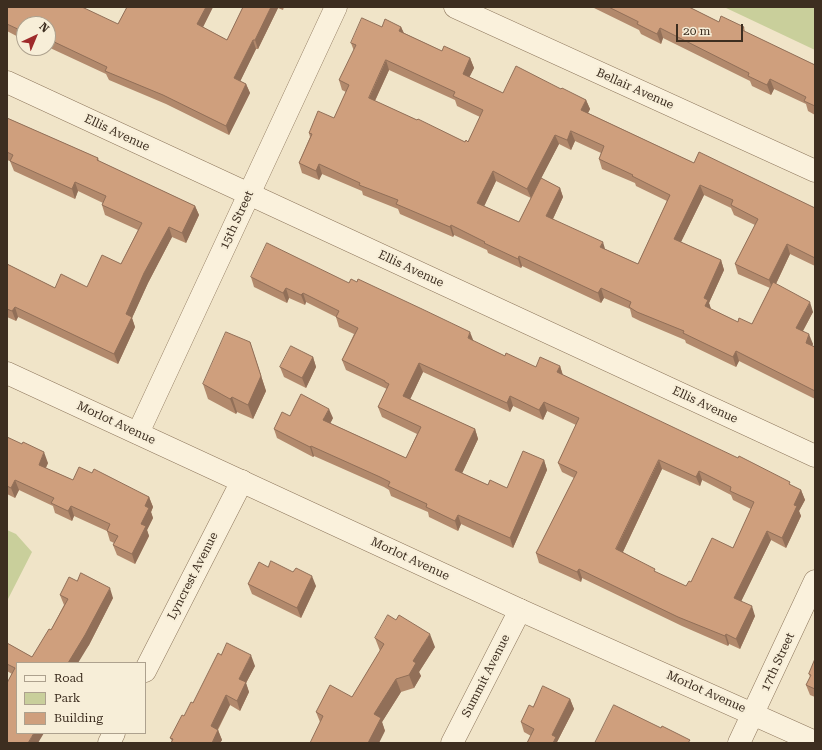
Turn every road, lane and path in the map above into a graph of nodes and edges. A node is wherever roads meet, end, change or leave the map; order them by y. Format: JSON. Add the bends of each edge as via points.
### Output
{"nodes":[{"id":1,"x":336,"y":7,"type":"edge"},
{"id":2,"x":455,"y":7,"type":"edge"},
{"id":3,"x":7,"y":82,"type":"edge"},
{"id":4,"x":815,"y":171,"type":"edge"},
{"id":5,"x":249,"y":194,"type":"junction"},
{"id":6,"x":7,"y":373,"type":"edge"},
{"id":7,"x":138,"y":433,"type":"junction"},
{"id":8,"x":815,"y":456,"type":"edge"},
{"id":9,"x":242,"y":481,"type":"junction"},
{"id":10,"x":815,"y":581,"type":"edge"},
{"id":11,"x":520,"y":610,"type":"junction"},
{"id":12,"x":146,"y":669,"type":"edge"},
{"id":13,"x":754,"y":714,"type":"junction"},
{"id":14,"x":113,"y":734,"type":"edge"},
{"id":15,"x":815,"y":742,"type":"edge"},
{"id":16,"x":108,"y":743,"type":"edge"},
{"id":17,"x":452,"y":743,"type":"edge"},
{"id":18,"x":740,"y":743,"type":"edge"}],
"edges":[{"from":1,"to":5,"type":"street","name":"15th Street"},
{"from":2,"to":4,"type":"street","name":"Bellair Avenue"},
{"from":3,"to":5,"type":"street","name":"Ellis Avenue"},
{"from":5,"to":7,"type":"street","name":"15th Street"},
{"from":5,"to":8,"type":"street","name":"Ellis Avenue"},
{"from":6,"to":7,"type":"street","name":"Morlot Avenue"},
{"from":7,"to":9,"type":"street","name":"Morlot Avenue"},
{"from":9,"to":11,"type":"street","name":"Morlot Avenue"},
{"from":9,"to":12,"type":"street","name":"Lyncrest Avenue"},
{"from":10,"to":13,"type":"street","name":"17th Street"},
{"from":11,"to":13,"type":"street","name":"Morlot Avenue"},
{"from":11,"to":17,"type":"street","name":"Summit Avenue"},
{"from":13,"to":15,"type":"street","name":"Morlot Avenue"},
{"from":13,"to":18,"type":"street","name":"17th Street"},
{"from":14,"to":16,"type":"street"}]}
